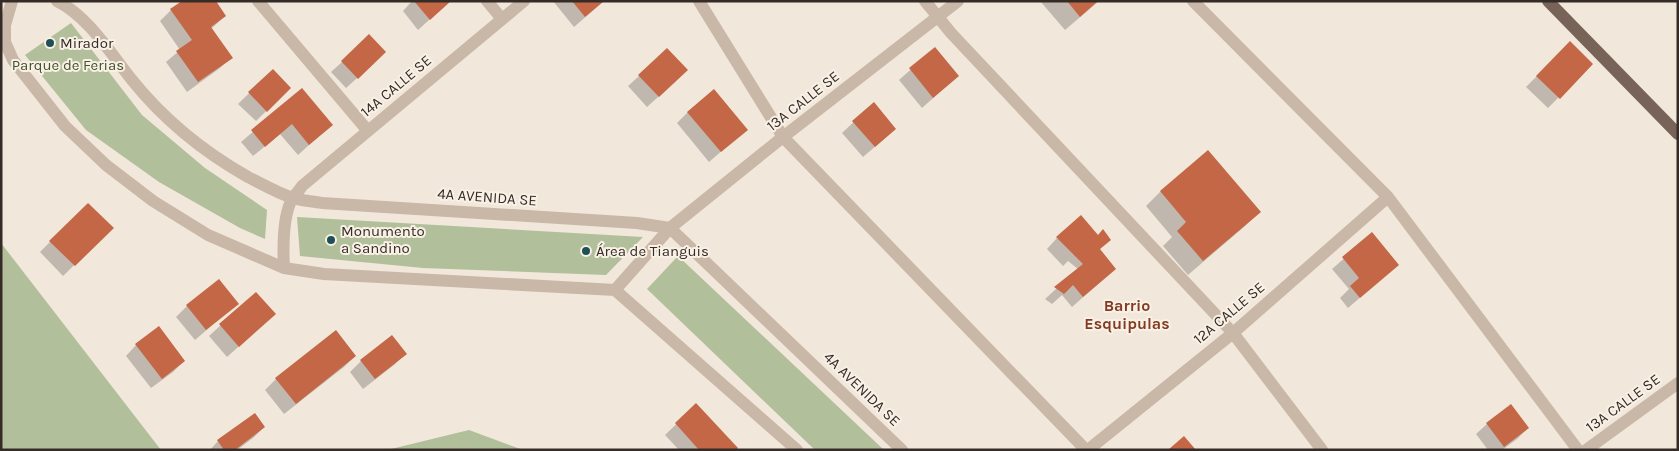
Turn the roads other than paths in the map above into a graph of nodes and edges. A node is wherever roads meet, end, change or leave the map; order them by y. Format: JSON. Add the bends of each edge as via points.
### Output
{"nodes":[{"id":1,"x":12,"y":1,"type":"edge"},
{"id":2,"x":57,"y":1,"type":"edge"},
{"id":3,"x":258,"y":1,"type":"edge"},
{"id":4,"x":487,"y":1,"type":"edge"},
{"id":5,"x":524,"y":1,"type":"edge"},
{"id":6,"x":699,"y":1,"type":"edge"},
{"id":7,"x":925,"y":1,"type":"edge"},
{"id":8,"x":958,"y":1,"type":"edge"},
{"id":9,"x":1193,"y":1,"type":"edge"},
{"id":10,"x":1548,"y":1,"type":"edge"},
{"id":11,"x":937,"y":18,"type":"junction"},
{"id":12,"x":502,"y":19,"type":"junction"},
{"id":13,"x":3,"y":43,"type":"edge"},
{"id":14,"x":368,"y":131,"type":"junction"},
{"id":15,"x":1678,"y":134,"type":"edge"},
{"id":16,"x":783,"y":137,"type":"junction"},
{"id":17,"x":1388,"y":197,"type":"junction"},
{"id":18,"x":293,"y":198,"type":"junction"},
{"id":19,"x":670,"y":228,"type":"junction"},
{"id":20,"x":284,"y":268,"type":"junction"},
{"id":21,"x":615,"y":290,"type":"junction"},
{"id":22,"x":1233,"y":333,"type":"junction"},
{"id":23,"x":1678,"y":383,"type":"edge"},
{"id":24,"x":797,"y":450,"type":"edge"},
{"id":25,"x":902,"y":450,"type":"edge"},
{"id":26,"x":1087,"y":450,"type":"edge"},
{"id":27,"x":1322,"y":450,"type":"edge"},
{"id":28,"x":1578,"y":450,"type":"edge"},
{"id":29,"x":1586,"y":450,"type":"edge"}],
"edges":[{"from":1,"to":13,"type":"street"},
{"from":2,"to":18,"type":"street","name":"4A AVENIDA SE","via":[[83,19],[146,97],[176,128],[220,161]]},
{"from":3,"to":14,"type":"street"},
{"from":4,"to":12,"type":"street"},
{"from":5,"to":12,"type":"street","name":"14A CALLE SE"},
{"from":6,"to":16,"type":"street"},
{"from":7,"to":11,"type":"street"},
{"from":8,"to":11,"type":"street","name":"13A CALLE SE"},
{"from":9,"to":17,"type":"street"},
{"from":10,"to":15,"type":"main road"},
{"from":11,"to":16,"type":"street","name":"13A CALLE SE"},
{"from":11,"to":22,"type":"street"},
{"from":12,"to":14,"type":"street","name":"14A CALLE SE"},
{"from":13,"to":20,"type":"street","via":[[65,126],[106,165],[153,201],[208,235]]},
{"from":14,"to":18,"type":"street","name":"14A CALLE SE","via":[[302,186]]},
{"from":16,"to":19,"type":"street","name":"13A CALLE SE"},
{"from":16,"to":26,"type":"street"},
{"from":17,"to":22,"type":"street","name":"12A CALLE SE"},
{"from":17,"to":28,"type":"street"},
{"from":18,"to":19,"type":"street","name":"4A AVENIDA SE","via":[[322,203],[636,223]]},
{"from":18,"to":20,"type":"street","via":[[287,217]]},
{"from":19,"to":21,"type":"street","name":"13A CALLE SE"},
{"from":19,"to":25,"type":"street","name":"4A AVENIDA SE"},
{"from":20,"to":21,"type":"street","via":[[324,274]]},
{"from":21,"to":24,"type":"street"},
{"from":22,"to":26,"type":"street","name":"12A CALLE SE"},
{"from":22,"to":27,"type":"street"},
{"from":23,"to":29,"type":"street","name":"13A CALLE SE"}]}
